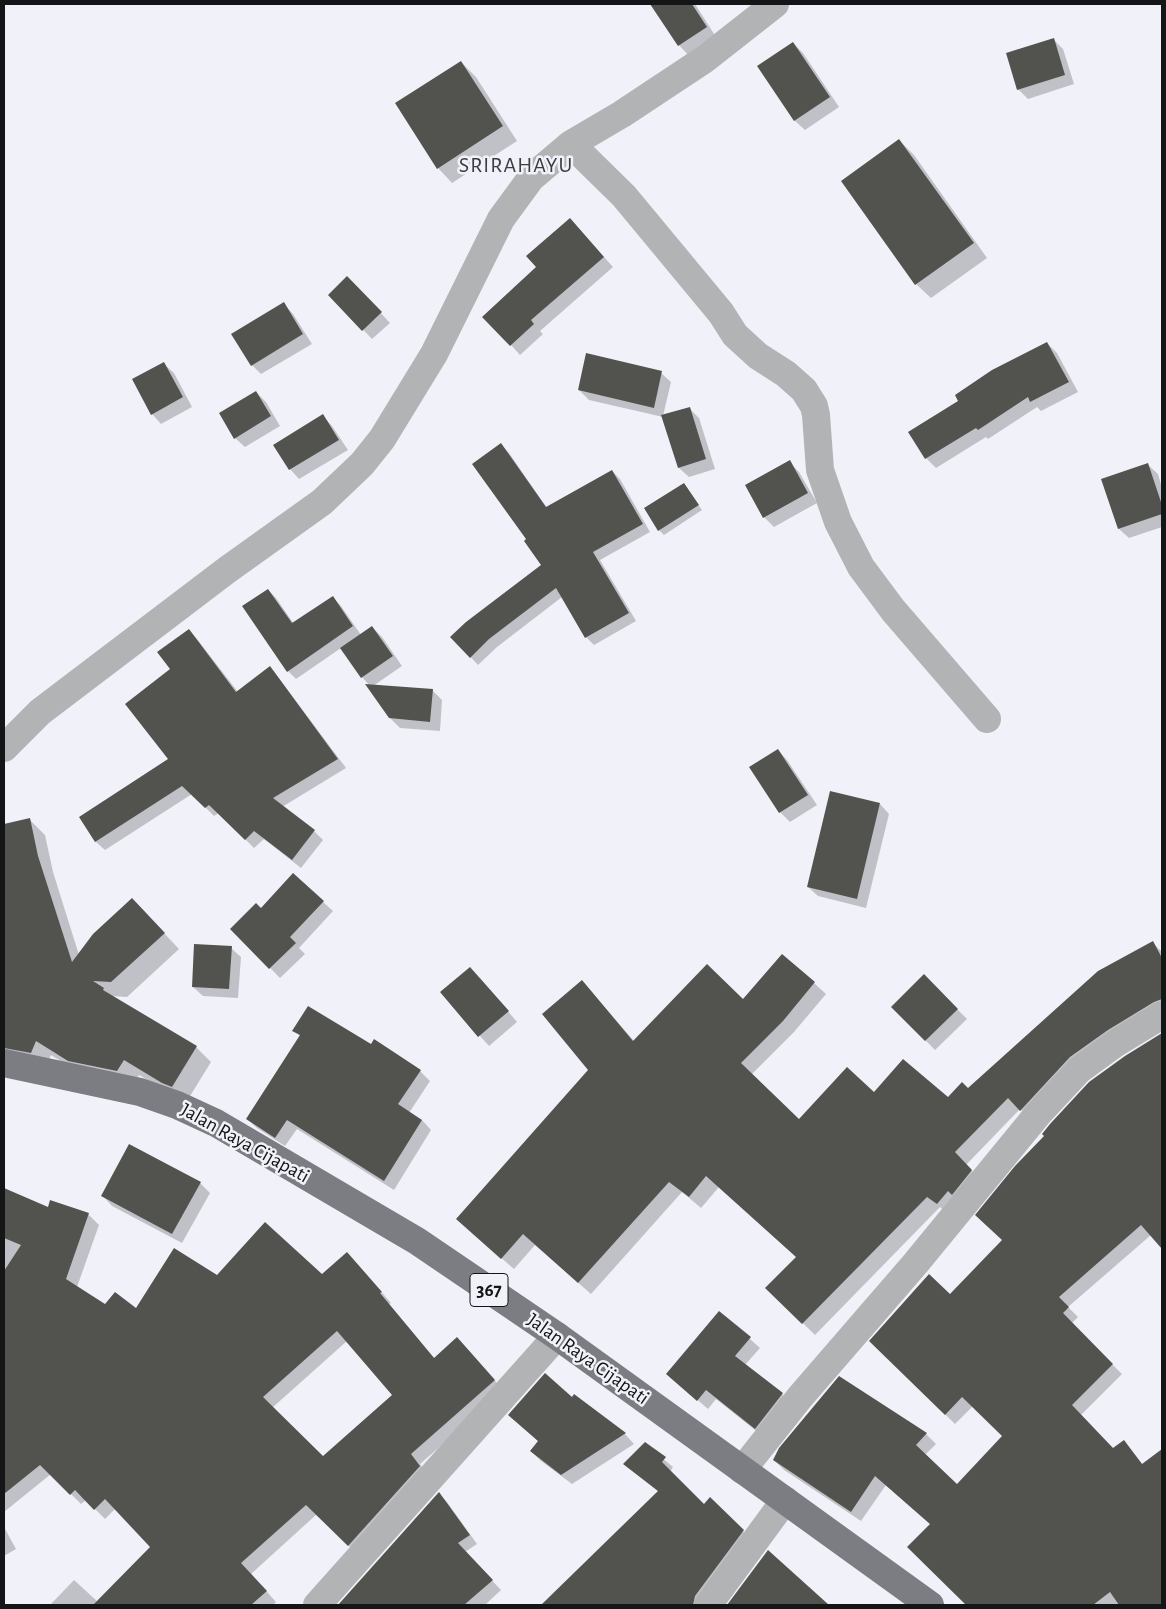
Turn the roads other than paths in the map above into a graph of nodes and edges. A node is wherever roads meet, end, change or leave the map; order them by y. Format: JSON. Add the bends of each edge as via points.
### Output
{"nodes":[{"id":1,"x":776,"y":4,"type":"edge"},
{"id":2,"x":571,"y":144,"type":"junction"},
{"id":3,"x":987,"y":719,"type":"dead end"},
{"id":4,"x":4,"y":748,"type":"edge"},
{"id":5,"x":1162,"y":1015,"type":"edge"},
{"id":6,"x":4,"y":1064,"type":"edge"},
{"id":7,"x":557,"y":1336,"type":"junction"},
{"id":8,"x":742,"y":1470,"type":"junction"},
{"id":9,"x":785,"y":1500,"type":"junction"},
{"id":10,"x":317,"y":1605,"type":"edge"},
{"id":11,"x":708,"y":1605,"type":"edge"},
{"id":12,"x":930,"y":1605,"type":"edge"}],
"edges":[{"from":1,"to":2,"type":"street","via":[[705,59]]},
{"from":2,"to":3,"type":"street","via":[[624,196],[735,334],[758,356],[804,390],[816,415],[820,470],[838,522],[861,567],[892,610]]},
{"from":2,"to":4,"type":"street","via":[[530,178],[502,219],[434,354],[382,439],[362,464],[322,502],[40,712]]},
{"from":5,"to":8,"type":"street","via":[[1079,1070],[1038,1114]]},
{"from":6,"to":7,"type":"main road","name":"Jalan Raya Cijapati","number":"367","via":[[140,1092],[216,1123],[417,1241]]},
{"from":7,"to":8,"type":"main road","name":"Jalan Raya Cijapati","number":"367"},
{"from":7,"to":10,"type":"street"},
{"from":8,"to":9,"type":"main road","name":"Jalan Raya Cijapati","number":"367"},
{"from":9,"to":11,"type":"street"},
{"from":9,"to":12,"type":"main road","name":"Jalan Raya Cijapati","number":"367"}]}
